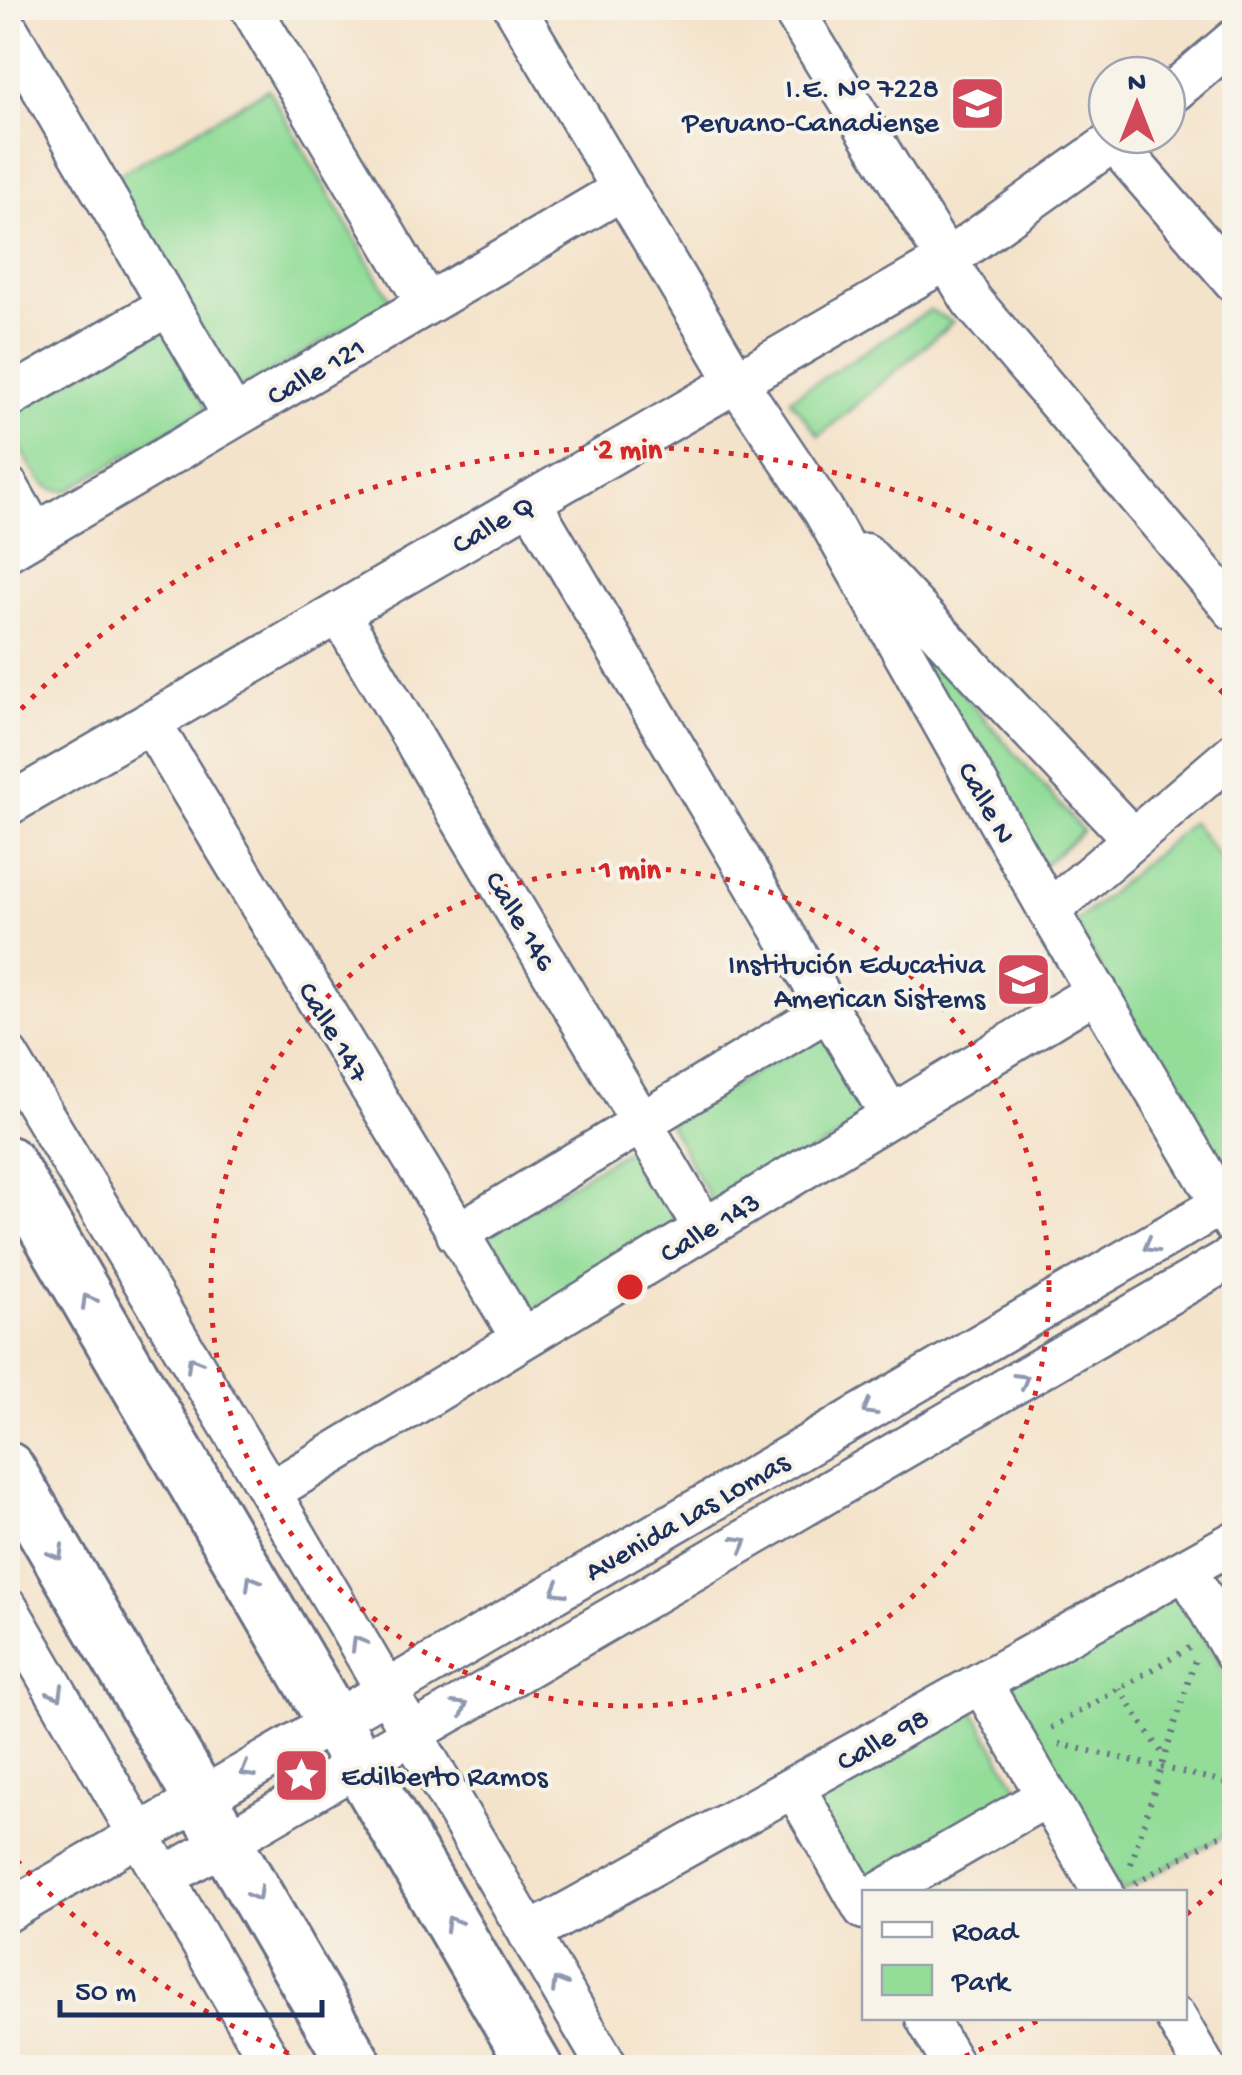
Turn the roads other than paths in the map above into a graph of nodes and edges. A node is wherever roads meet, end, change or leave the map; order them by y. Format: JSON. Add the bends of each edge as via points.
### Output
{"nodes":[{"id":1,"x":251,"y":8,"type":"edge"},
{"id":2,"x":516,"y":8,"type":"edge"},
{"id":3,"x":792,"y":8,"type":"edge"},
{"id":4,"x":8,"y":30,"type":"edge"},
{"id":5,"x":1234,"y":40,"type":"edge"},
{"id":6,"x":1187,"y":80,"type":"edge"},
{"id":7,"x":1094,"y":155,"type":"edge"},
{"id":8,"x":1132,"y":155,"type":"edge"},
{"id":9,"x":622,"y":189,"type":"junction"},
{"id":10,"x":948,"y":260,"type":"junction"},
{"id":11,"x":1234,"y":281,"type":"edge"},
{"id":12,"x":427,"y":304,"type":"junction"},
{"id":13,"x":169,"y":305,"type":"junction"},
{"id":14,"x":736,"y":382,"type":"junction"},
{"id":15,"x":8,"y":398,"type":"edge"},
{"id":16,"x":234,"y":417,"type":"junction"},
{"id":17,"x":8,"y":487,"type":"edge"},
{"id":18,"x":530,"y":501,"type":"junction"},
{"id":19,"x":823,"y":510,"type":"junction"},
{"id":20,"x":21,"y":542,"type":"edge"},
{"id":21,"x":1234,"y":610,"type":"edge"},
{"id":22,"x":339,"y":612,"type":"junction"},
{"id":23,"x":150,"y":722,"type":"junction"},
{"id":24,"x":1234,"y":753,"type":"edge"},
{"id":25,"x":8,"y":805,"type":"edge"},
{"id":26,"x":1133,"y":839,"type":"junction"},
{"id":27,"x":1048,"y":911,"type":"junction"},
{"id":28,"x":1096,"y":991,"type":"junction"},
{"id":29,"x":828,"y":1010,"type":"junction"},
{"id":30,"x":8,"y":1056,"type":"edge"},
{"id":31,"x":890,"y":1116,"type":"junction"},
{"id":32,"x":642,"y":1123,"type":"junction"},
{"id":33,"x":8,"y":1164,"type":"edge"},
{"id":34,"x":1230,"y":1209,"type":"edge"},
{"id":35,"x":704,"y":1228,"type":"junction"},
{"id":36,"x":456,"y":1234,"type":"junction"},
{"id":37,"x":1234,"y":1256,"type":"edge"},
{"id":38,"x":522,"y":1339,"type":"junction"},
{"id":39,"x":8,"y":1469,"type":"edge"},
{"id":40,"x":270,"y":1492,"type":"junction"},
{"id":41,"x":1234,"y":1542,"type":"edge"},
{"id":42,"x":1186,"y":1569,"type":"junction"},
{"id":43,"x":8,"y":1608,"type":"edge"},
{"id":44,"x":1230,"y":1669,"type":"edge"},
{"id":45,"x":981,"y":1683,"type":"junction"},
{"id":46,"x":385,"y":1690,"type":"junction"},
{"id":47,"x":333,"y":1720,"type":"junction"},
{"id":48,"x":412,"y":1735,"type":"junction"},
{"id":49,"x":360,"y":1766,"type":"junction"},
{"id":50,"x":794,"y":1787,"type":"junction"},
{"id":51,"x":1047,"y":1796,"type":"junction"},
{"id":52,"x":199,"y":1798,"type":"junction"},
{"id":53,"x":138,"y":1833,"type":"junction"},
{"id":54,"x":226,"y":1843,"type":"junction"},
{"id":55,"x":164,"y":1878,"type":"junction"},
{"id":56,"x":888,"y":1890,"type":"edge"},
{"id":57,"x":1112,"y":1890,"type":"edge"},
{"id":58,"x":862,"y":1893,"type":"edge"},
{"id":59,"x":8,"y":1911,"type":"edge"},
{"id":60,"x":529,"y":1934,"type":"junction"},
{"id":61,"x":927,"y":2020,"type":"edge"},
{"id":62,"x":1177,"y":2020,"type":"edge"},
{"id":63,"x":274,"y":2068,"type":"edge"},
{"id":64,"x":357,"y":2068,"type":"edge"},
{"id":65,"x":536,"y":2068,"type":"edge"},
{"id":66,"x":608,"y":2068,"type":"edge"},
{"id":67,"x":955,"y":2068,"type":"edge"},
{"id":68,"x":1205,"y":2068,"type":"edge"}],
"edges":[{"from":1,"to":12,"type":"street"},
{"from":2,"to":9,"type":"street","name":"Calle N"},
{"from":3,"to":10,"type":"street"},
{"from":4,"to":13,"type":"street"},
{"from":5,"to":6,"type":"street"},
{"from":7,"to":10,"type":"street","name":"Calle Q"},
{"from":8,"to":11,"type":"street"},
{"from":9,"to":12,"type":"street","name":"Calle 121"},
{"from":9,"to":14,"type":"street","name":"Calle N"},
{"from":10,"to":14,"type":"street","name":"Calle Q"},
{"from":10,"to":21,"type":"street","via":[[972,301]]},
{"from":12,"to":16,"type":"street","name":"Calle 121"},
{"from":13,"to":15,"type":"street"},
{"from":13,"to":16,"type":"street"},
{"from":14,"to":18,"type":"street","name":"Calle Q"},
{"from":14,"to":19,"type":"street","name":"Calle N"},
{"from":16,"to":20,"type":"street","name":"Calle 121"},
{"from":17,"to":20,"type":"street"},
{"from":18,"to":22,"type":"street","name":"Calle Q"},
{"from":18,"to":29,"type":"street"},
{"from":19,"to":26,"type":"street"},
{"from":19,"to":27,"type":"street","name":"Calle N"},
{"from":22,"to":23,"type":"street","name":"Calle Q"},
{"from":22,"to":32,"type":"street","name":"Calle 146"},
{"from":23,"to":25,"type":"street","name":"Calle Q"},
{"from":23,"to":36,"type":"street","name":"Calle 147"},
{"from":24,"to":26,"type":"street"},
{"from":26,"to":27,"type":"street"},
{"from":27,"to":28,"type":"street","name":"Calle N"},
{"from":28,"to":31,"type":"street","name":"Calle 143"},
{"from":28,"to":34,"type":"street","name":"Calle N"},
{"from":29,"to":31,"type":"street"},
{"from":29,"to":32,"type":"street"},
{"from":40,"to":30,"type":"street","one_way":true},
{"from":31,"to":35,"type":"street","name":"Calle 143"},
{"from":32,"to":35,"type":"street","name":"Calle 146"},
{"from":32,"to":36,"type":"street"},
{"from":47,"to":33,"type":"main road","one_way":true},
{"from":34,"to":46,"type":"street","name":"Avenida Las Lomas","one_way":true},
{"from":35,"to":38,"type":"street","name":"Calle 143"},
{"from":36,"to":38,"type":"street","name":"Calle 147"},
{"from":48,"to":37,"type":"street","name":"Avenida Las Lomas","one_way":true},
{"from":38,"to":40,"type":"street","name":"Calle 143"},
{"from":39,"to":52,"type":"main road","one_way":true},
{"from":46,"to":40,"type":"street","one_way":true},
{"from":41,"to":42,"type":"street","name":"Calle 98"},
{"from":42,"to":44,"type":"street"},
{"from":42,"to":45,"type":"street","name":"Calle 98"},
{"from":43,"to":53,"type":"street","one_way":true},
{"from":45,"to":50,"type":"street","name":"Calle 98"},
{"from":45,"to":51,"type":"street"},
{"from":46,"to":47,"type":"street","name":"Avenida Las Lomas"},
{"from":46,"to":48,"type":"street"},
{"from":47,"to":49,"type":"main road"},
{"from":47,"to":52,"type":"street","name":"Avenida Las Lomas","one_way":true},
{"from":48,"to":49,"type":"street","name":"Avenida Las Lomas"},
{"from":48,"to":60,"type":"street"},
{"from":49,"to":54,"type":"street","name":"Avenida Las Lomas"},
{"from":65,"to":49,"type":"main road","one_way":true},
{"from":50,"to":58,"type":"street"},
{"from":50,"to":60,"type":"street","name":"Calle 98"},
{"from":51,"to":56,"type":"street"},
{"from":51,"to":57,"type":"street"},
{"from":52,"to":53,"type":"street","name":"Avenida Las Lomas"},
{"from":52,"to":54,"type":"main road"},
{"from":53,"to":55,"type":"street"},
{"from":53,"to":59,"type":"street","name":"Avenida Las Lomas"},
{"from":54,"to":55,"type":"street","name":"Avenida Las Lomas"},
{"from":54,"to":64,"type":"main road","one_way":true},
{"from":55,"to":63,"type":"street"},
{"from":66,"to":60,"type":"street","one_way":true},
{"from":61,"to":67,"type":"street"},
{"from":62,"to":68,"type":"street"}]}
